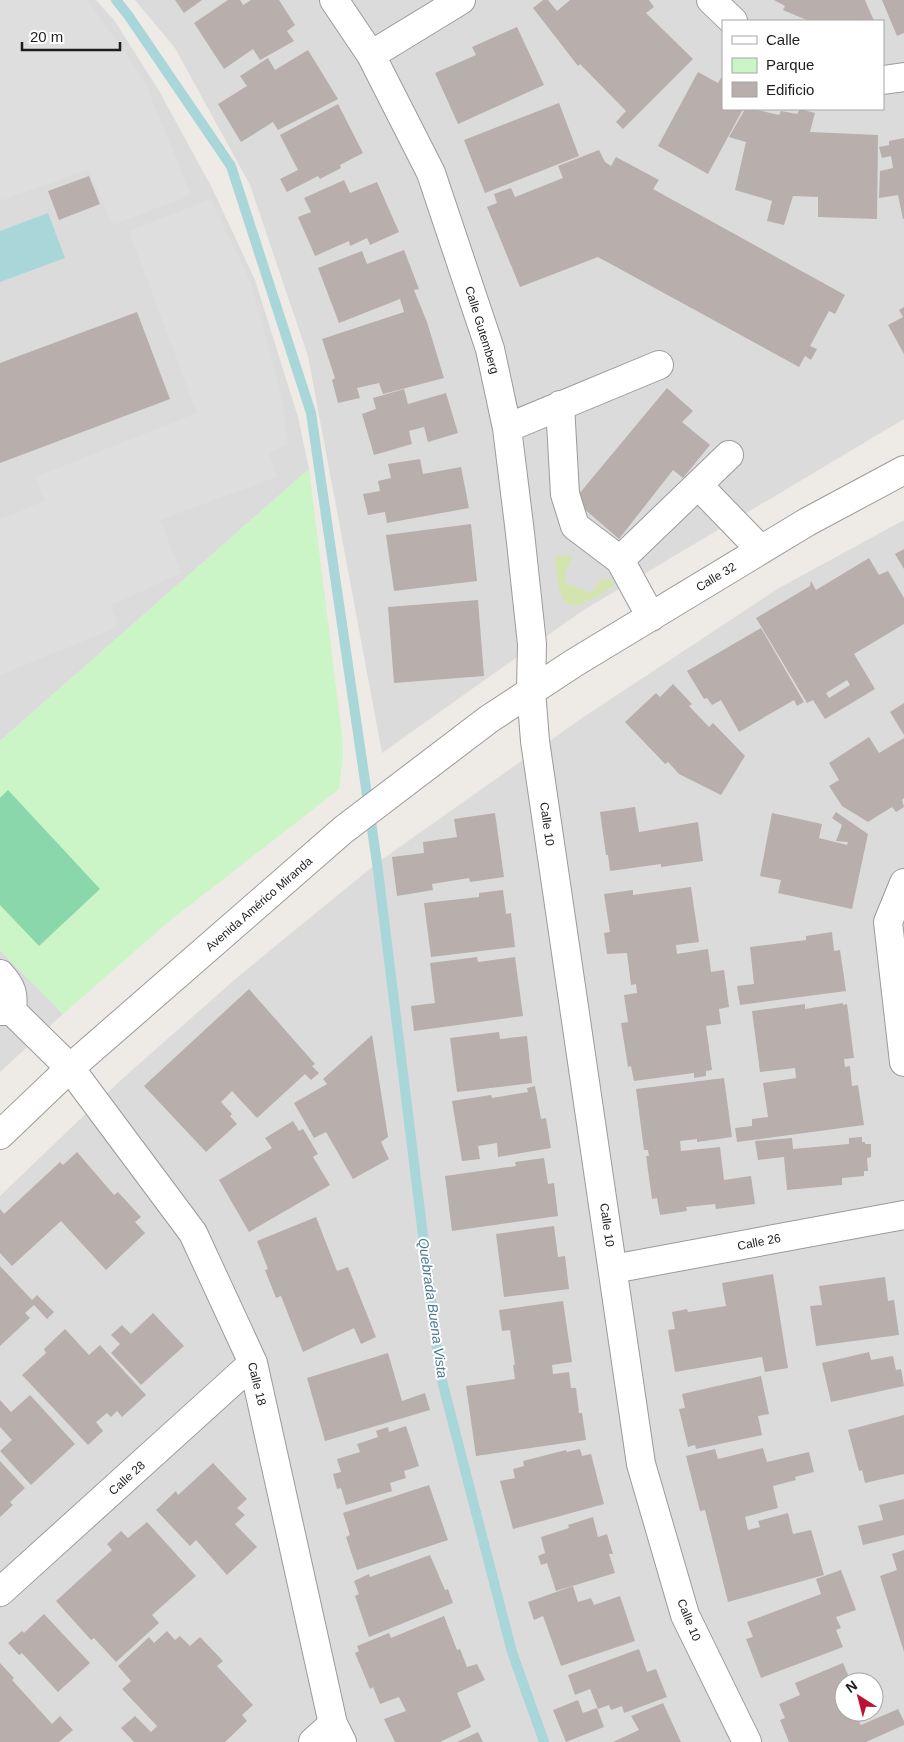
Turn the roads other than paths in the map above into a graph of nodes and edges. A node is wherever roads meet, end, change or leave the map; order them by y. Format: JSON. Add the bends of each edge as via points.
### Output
{"nodes":[{"id":1,"x":334,"y":0,"type":"edge"},
{"id":2,"x":461,"y":0,"type":"edge"},
{"id":3,"x":711,"y":0,"type":"edge"},
{"id":4,"x":732,"y":20,"type":"edge"},
{"id":5,"x":371,"y":55,"type":"junction"},
{"id":6,"x":904,"y":78,"type":"edge"},
{"id":7,"x":884,"y":80,"type":"edge"},
{"id":8,"x":659,"y":365,"type":"dead end"},
{"id":9,"x":560,"y":405,"type":"junction"},
{"id":10,"x":507,"y":428,"type":"junction"},
{"id":11,"x":729,"y":455,"type":"dead end"},
{"id":12,"x":904,"y":470,"type":"edge"},
{"id":13,"x":698,"y":485,"type":"junction"},
{"id":14,"x":762,"y":550,"type":"junction"},
{"id":15,"x":620,"y":560,"type":"junction"},
{"id":16,"x":651,"y":616,"type":"junction"},
{"id":17,"x":531,"y":690,"type":"junction"},
{"id":18,"x":904,"y":882,"type":"edge"},
{"id":19,"x":0,"y":974,"type":"edge"},
{"id":20,"x":6,"y":1011,"type":"edge"},
{"id":21,"x":904,"y":1062,"type":"edge"},
{"id":22,"x":70,"y":1068,"type":"junction"},
{"id":23,"x":0,"y":1135,"type":"edge"},
{"id":24,"x":904,"y":1215,"type":"edge"},
{"id":25,"x":613,"y":1269,"type":"junction"},
{"id":26,"x":253,"y":1364,"type":"junction"},
{"id":27,"x":0,"y":1592,"type":"edge"},
{"id":28,"x":338,"y":1733,"type":"edge"},
{"id":29,"x":313,"y":1742,"type":"edge"},
{"id":30,"x":747,"y":1742,"type":"edge"}],
"edges":[{"from":1,"to":5,"type":"street","name":"Calle Gutemberg"},
{"from":2,"to":5,"type":"street"},
{"from":3,"to":4,"type":"street"},
{"from":5,"to":10,"type":"street","name":"Calle Gutemberg","via":[[431,173],[490,350]]},
{"from":6,"to":7,"type":"street"},
{"from":8,"to":9,"type":"street"},
{"from":9,"to":10,"type":"street"},
{"from":9,"to":15,"type":"street","via":[[564,494],[575,526]]},
{"from":10,"to":17,"type":"street","name":"Calle Gutemberg","via":[[532,644]]},
{"from":11,"to":13,"type":"street"},
{"from":12,"to":14,"type":"street","name":"Calle 32"},
{"from":13,"to":14,"type":"street"},
{"from":13,"to":15,"type":"street"},
{"from":14,"to":16,"type":"street","name":"Calle 32"},
{"from":15,"to":16,"type":"street"},
{"from":16,"to":17,"type":"street","name":"Calle 32"},
{"from":17,"to":22,"type":"street","name":"Avenida Américo Miranda","via":[[343,830]]},
{"from":17,"to":25,"type":"street","name":"Calle 10","via":[[535,741]]},
{"from":18,"to":21,"type":"street","via":[[888,922]]},
{"from":19,"to":20,"type":"street","via":[[14,996]]},
{"from":20,"to":22,"type":"street","name":"Calle 18"},
{"from":22,"to":23,"type":"street","name":"Avenida Américo Miranda"},
{"from":22,"to":26,"type":"street","name":"Calle 18","via":[[193,1233]]},
{"from":24,"to":25,"type":"street","name":"Calle 26"},
{"from":25,"to":30,"type":"street","name":"Calle 10","via":[[641,1464],[685,1615]]},
{"from":26,"to":27,"type":"street","name":"Calle 28"},
{"from":26,"to":28,"type":"street","name":"Calle 18"},
{"from":28,"to":29,"type":"street"}]}
